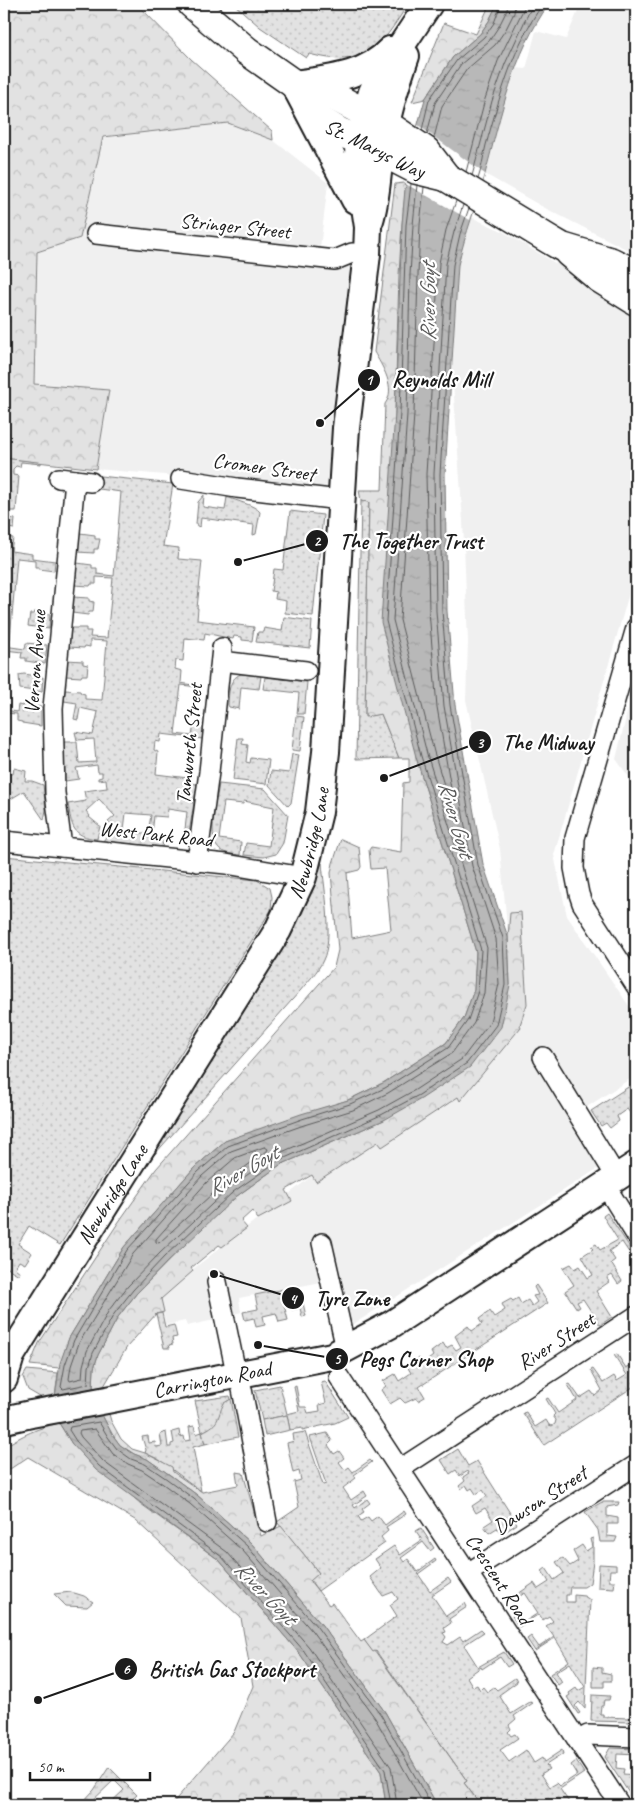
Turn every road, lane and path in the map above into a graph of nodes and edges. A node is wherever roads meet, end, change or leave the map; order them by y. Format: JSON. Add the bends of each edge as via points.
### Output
{"nodes":[{"id":1,"x":192,"y":4,"type":"edge"},
{"id":2,"x":425,"y":11,"type":"edge"},
{"id":3,"x":294,"y":84,"type":"junction"},
{"id":4,"x":376,"y":118,"type":"junction"},
{"id":5,"x":370,"y":145,"type":"junction"},
{"id":6,"x":410,"y":153,"type":"junction"},
{"id":7,"x":368,"y":227,"type":"junction"},
{"id":8,"x":96,"y":234,"type":"dead end"},
{"id":9,"x":562,"y":247,"type":"junction"},
{"id":10,"x":366,"y":254,"type":"junction"},
{"id":11,"x":636,"y":274,"type":"edge"},
{"id":12,"x":636,"y":301,"type":"edge"},
{"id":13,"x":181,"y":479,"type":"dead end"},
{"id":14,"x":75,"y":480,"type":"dead end"},
{"id":15,"x":340,"y":500,"type":"junction"},
{"id":16,"x":636,"y":628,"type":"edge"},
{"id":17,"x":306,"y":671,"type":"dead end"},
{"id":18,"x":4,"y":841,"type":"edge"},
{"id":19,"x":62,"y":847,"type":"junction"},
{"id":20,"x":197,"y":862,"type":"junction"},
{"id":21,"x":303,"y":877,"type":"junction"},
{"id":22,"x":636,"y":986,"type":"edge"},
{"id":23,"x":543,"y":1057,"type":"dead end"},
{"id":24,"x":619,"y":1176,"type":"edge"},
{"id":25,"x":636,"y":1235,"type":"edge"},
{"id":26,"x":322,"y":1243,"type":"dead end"},
{"id":27,"x":217,"y":1282,"type":"dead end"},
{"id":28,"x":636,"y":1316,"type":"edge"},
{"id":29,"x":346,"y":1349,"type":"junction"},
{"id":30,"x":237,"y":1375,"type":"junction"},
{"id":31,"x":339,"y":1377,"type":"dead end"},
{"id":32,"x":4,"y":1379,"type":"edge"},
{"id":33,"x":4,"y":1418,"type":"edge"},
{"id":34,"x":636,"y":1465,"type":"edge"},
{"id":35,"x":400,"y":1469,"type":"junction"},
{"id":36,"x":266,"y":1522,"type":"dead end"},
{"id":37,"x":468,"y":1573,"type":"junction"},
{"id":38,"x":636,"y":1737,"type":"edge"},
{"id":39,"x":578,"y":1741,"type":"junction"},
{"id":40,"x":620,"y":1805,"type":"edge"}],
"edges":[{"from":1,"to":3,"type":"main road","name":"St. Marys Way","via":[[247,51]]},
{"from":2,"to":3,"type":"street","via":[[380,60],[365,69],[335,78]]},
{"from":2,"to":4,"type":"street","name":"Newbridge Lane","via":[[376,82],[372,92]]},
{"from":3,"to":4,"type":"main road","name":"St. Marys Way","via":[[331,95]]},
{"from":3,"to":5,"type":"main road","name":"St. Marys Way","via":[[320,120]]},
{"from":3,"to":7,"type":"street"},
{"from":4,"to":5,"type":"street","name":"Newbridge Lane"},
{"from":4,"to":6,"type":"main road","name":"St. Marys Way"},
{"from":5,"to":6,"type":"main road","name":"St. Marys Way"},
{"from":5,"to":7,"type":"street","name":"Newbridge Lane","via":[[375,204]]},
{"from":6,"to":9,"type":"main road","name":"St. Marys Way","via":[[426,151],[446,177]]},
{"from":7,"to":10,"type":"street","name":"Newbridge Lane"},
{"from":8,"to":10,"type":"street","name":"Stringer Street","via":[[335,260],[352,253]]},
{"from":9,"to":11,"type":"main road","name":"St. Marys Way","via":[[612,262]]},
{"from":9,"to":12,"type":"main road","name":"St. Marys Way","via":[[599,278]]},
{"from":10,"to":15,"type":"street","name":"Newbridge Lane"},
{"from":13,"to":15,"type":"street","name":"Cromer Street"},
{"from":14,"to":19,"type":"street","name":"Vernon Avenue","via":[[53,708],[55,793]]},
{"from":15,"to":21,"type":"street","name":"Newbridge Lane","via":[[326,752],[319,812]]},
{"from":16,"to":22,"type":"street","via":[[573,852],[582,902]]},
{"from":17,"to":20,"type":"street","name":"Tamworth Street","via":[[222,654]]},
{"from":18,"to":19,"type":"street","name":"West Park Road"},
{"from":19,"to":20,"type":"street","name":"West Park Road"},
{"from":20,"to":21,"type":"street","name":"West Park Road"},
{"from":21,"to":32,"type":"street","name":"Newbridge Lane","via":[[278,930],[11,1356]]},
{"from":23,"to":24,"type":"street"},
{"from":24,"to":25,"type":"street"},
{"from":24,"to":29,"type":"street","name":"Carrington Road","via":[[392,1324]]},
{"from":26,"to":29,"type":"street"},
{"from":27,"to":30,"type":"street"},
{"from":28,"to":35,"type":"street","name":"River Street"},
{"from":29,"to":30,"type":"street","name":"Carrington Road","via":[[332,1356]]},
{"from":30,"to":33,"type":"street","name":"Carrington Road"},
{"from":30,"to":36,"type":"street"},
{"from":31,"to":35,"type":"street","name":"Crescent Road"},
{"from":34,"to":37,"type":"street","name":"Dawson Street"},
{"from":35,"to":37,"type":"street","name":"Crescent Road"},
{"from":37,"to":39,"type":"street","name":"Crescent Road"},
{"from":38,"to":39,"type":"street","via":[[588,1735]]},
{"from":39,"to":40,"type":"street","name":"Crescent Road"}]}
